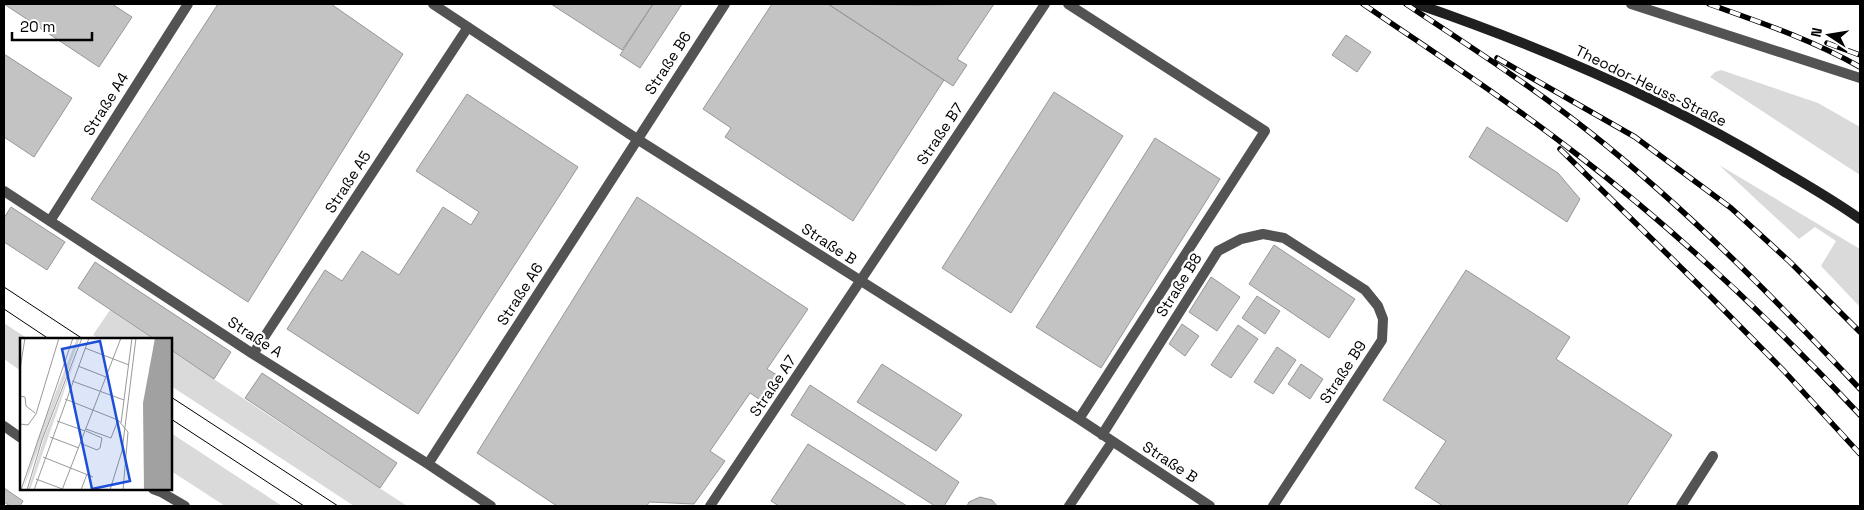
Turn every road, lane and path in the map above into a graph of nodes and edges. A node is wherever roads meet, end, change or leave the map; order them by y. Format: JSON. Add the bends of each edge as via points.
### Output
{"nodes":[{"id":1,"x":188,"y":4,"type":"edge"},
{"id":2,"x":433,"y":4,"type":"edge"},
{"id":3,"x":725,"y":4,"type":"edge"},
{"id":4,"x":1045,"y":4,"type":"edge"},
{"id":5,"x":1068,"y":4,"type":"edge"},
{"id":6,"x":1417,"y":4,"type":"edge"},
{"id":7,"x":1631,"y":4,"type":"edge"},
{"id":8,"x":468,"y":27,"type":"junction"},
{"id":9,"x":1860,"y":78,"type":"edge"},
{"id":10,"x":637,"y":139,"type":"junction"},
{"id":11,"x":4,"y":191,"type":"edge"},
{"id":12,"x":1860,"y":220,"type":"edge"},
{"id":13,"x":50,"y":221,"type":"junction"},
{"id":14,"x":1325,"y":264,"type":"joint"},
{"id":15,"x":860,"y":282,"type":"junction"},
{"id":16,"x":253,"y":354,"type":"junction"},
{"id":17,"x":1079,"y":419,"type":"junction"},
{"id":18,"x":4,"y":426,"type":"edge"},
{"id":19,"x":1102,"y":435,"type":"junction"},
{"id":20,"x":20,"y":437,"type":"edge"},
{"id":21,"x":1112,"y":442,"type":"junction"},
{"id":22,"x":1714,"y":456,"type":"dead end"},
{"id":23,"x":428,"y":464,"type":"junction"},
{"id":24,"x":156,"y":490,"type":"edge"},
{"id":25,"x":185,"y":506,"type":"edge"},
{"id":26,"x":491,"y":506,"type":"edge"},
{"id":27,"x":710,"y":506,"type":"edge"},
{"id":28,"x":1069,"y":506,"type":"edge"},
{"id":29,"x":1210,"y":506,"type":"edge"},
{"id":30,"x":1273,"y":506,"type":"edge"},
{"id":31,"x":1681,"y":506,"type":"edge"}],
"edges":[{"from":1,"to":13,"type":"lane","name":"Straße A4"},
{"from":2,"to":8,"type":"lane","name":"Straße B"},
{"from":3,"to":10,"type":"lane","name":"Straße B6"},
{"from":4,"to":15,"type":"lane","name":"Straße B7"},
{"from":5,"to":17,"type":"lane","via":[[1265,131]]},
{"from":6,"to":12,"type":"main road","name":"Theodor-Heuss-Straße","via":[[1592,72],[1688,118],[1747,149]]},
{"from":7,"to":9,"type":"lane"},
{"from":8,"to":10,"type":"lane","name":"Straße B"},
{"from":8,"to":16,"type":"lane","name":"Straße A5"},
{"from":10,"to":15,"type":"lane","name":"Straße B"},
{"from":10,"to":23,"type":"lane","name":"Straße A6"},
{"from":11,"to":13,"type":"lane","name":"Straße A"},
{"from":13,"to":16,"type":"lane","name":"Straße A"},
{"from":14,"to":19,"type":"lane","name":"Straße B8","via":[[1284,238],[1263,234],[1241,239],[1218,251]]},
{"from":14,"to":30,"type":"lane","name":"Straße B9","via":[[1365,290],[1378,306],[1383,319],[1382,340]]},
{"from":15,"to":17,"type":"lane","name":"Straße B"},
{"from":15,"to":27,"type":"lane","name":"Straße A7"},
{"from":16,"to":23,"type":"lane","name":"Straße A"},
{"from":17,"to":19,"type":"lane","name":"Straße B"},
{"from":18,"to":20,"type":"lane"},
{"from":19,"to":21,"type":"lane","name":"Straße B"},
{"from":21,"to":28,"type":"lane"},
{"from":21,"to":29,"type":"lane","name":"Straße B"},
{"from":22,"to":31,"type":"lane"},
{"from":23,"to":26,"type":"lane","name":"Straße A"},
{"from":24,"to":25,"type":"lane"}]}
